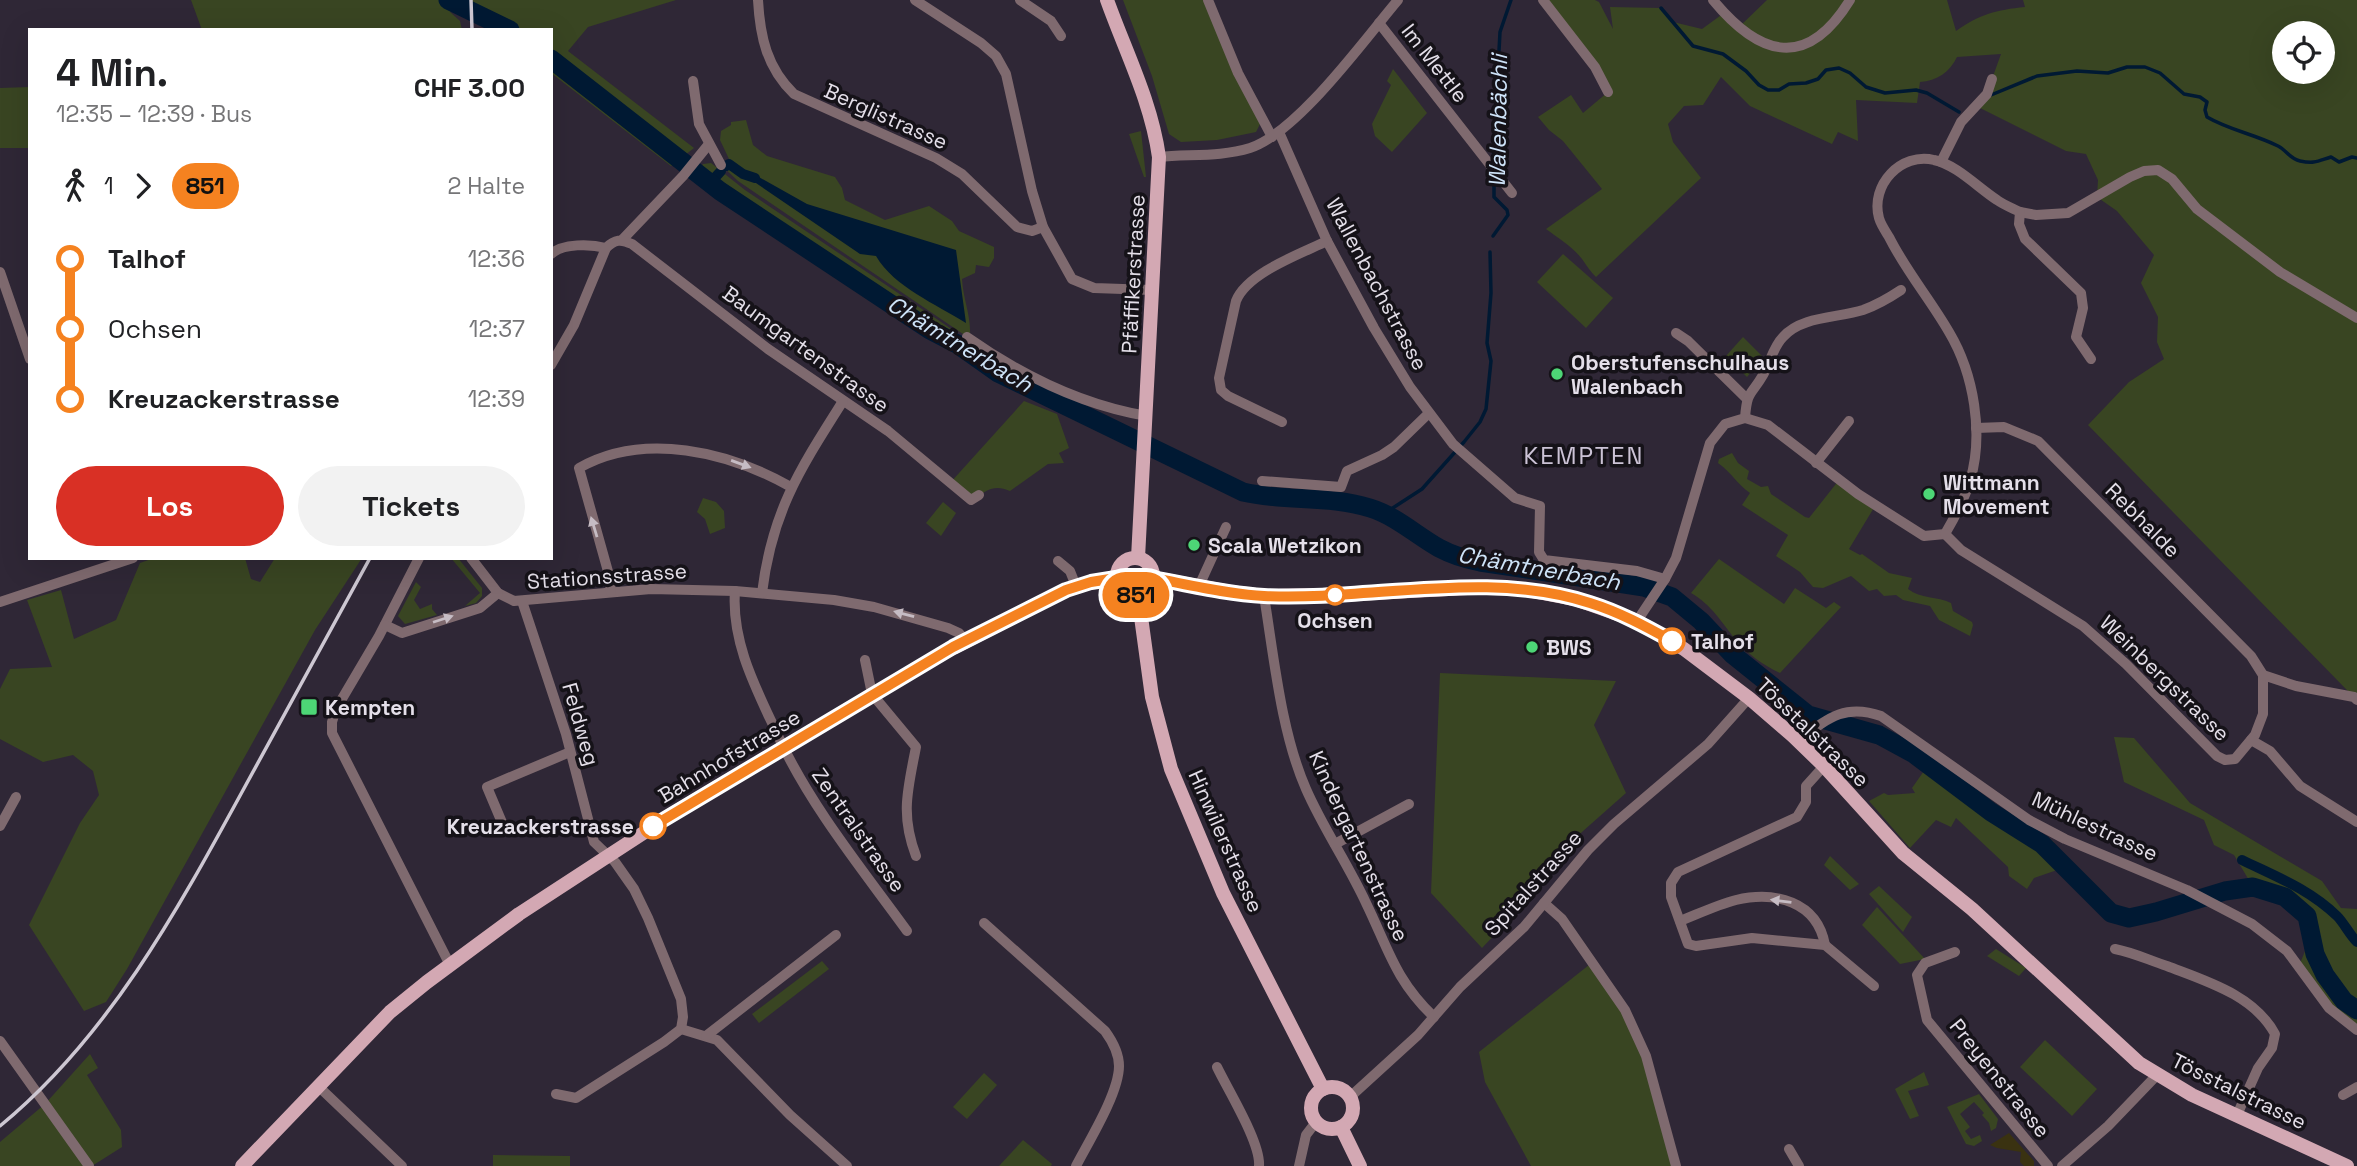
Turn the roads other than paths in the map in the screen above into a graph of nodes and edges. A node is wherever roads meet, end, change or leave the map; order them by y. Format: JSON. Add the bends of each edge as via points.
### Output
{"nodes":[{"id":1,"x":758,"y":0,"type":"edge"},
{"id":2,"x":915,"y":0,"type":"edge"},
{"id":3,"x":1020,"y":0,"type":"edge"},
{"id":4,"x":1107,"y":0,"type":"edge"},
{"id":5,"x":1208,"y":0,"type":"edge"},
{"id":6,"x":1398,"y":0,"type":"edge"},
{"id":7,"x":1543,"y":0,"type":"edge"},
{"id":8,"x":1713,"y":0,"type":"edge"},
{"id":9,"x":1850,"y":0,"type":"edge"},
{"id":10,"x":1379,"y":23,"type":"junction"},
{"id":11,"x":1061,"y":36,"type":"dead end"},
{"id":12,"x":1992,"y":79,"type":"dead end"},
{"id":13,"x":693,"y":81,"type":"dead end"},
{"id":14,"x":1608,"y":92,"type":"dead end"},
{"id":15,"x":1275,"y":135,"type":"junction"},
{"id":16,"x":709,"y":144,"type":"junction"},
{"id":17,"x":1159,"y":158,"type":"junction"},
{"id":18,"x":1941,"y":162,"type":"junction"},
{"id":19,"x":721,"y":165,"type":"dead end"},
{"id":20,"x":1512,"y":193,"type":"dead end"},
{"id":21,"x":2020,"y":212,"type":"junction"},
{"id":22,"x":1043,"y":227,"type":"junction"},
{"id":23,"x":622,"y":240,"type":"junction"},
{"id":24,"x":1327,"y":241,"type":"junction"},
{"id":25,"x":606,"y":248,"type":"junction"},
{"id":26,"x":553,"y":252,"type":"edge"},
{"id":27,"x":0,"y":272,"type":"edge"},
{"id":28,"x":1152,"y":290,"type":"junction"},
{"id":29,"x":1901,"y":290,"type":"dead end"},
{"id":30,"x":2357,"y":318,"type":"edge"},
{"id":31,"x":1676,"y":332,"type":"dead end"},
{"id":32,"x":967,"y":337,"type":"dead end"},
{"id":33,"x":28,"y":353,"type":"edge"},
{"id":34,"x":2091,"y":359,"type":"dead end"},
{"id":35,"x":553,"y":361,"type":"edge"},
{"id":36,"x":1746,"y":398,"type":"junction"},
{"id":37,"x":843,"y":401,"type":"junction"},
{"id":38,"x":1429,"y":413,"type":"junction"},
{"id":39,"x":1745,"y":418,"type":"junction"},
{"id":40,"x":1849,"y":421,"type":"dead end"},
{"id":41,"x":1282,"y":422,"type":"dead end"},
{"id":42,"x":1146,"y":423,"type":"junction"},
{"id":43,"x":1976,"y":429,"type":"junction"},
{"id":44,"x":1816,"y":463,"type":"junction"},
{"id":45,"x":1262,"y":481,"type":"dead end"},
{"id":46,"x":790,"y":487,"type":"junction"},
{"id":47,"x":979,"y":495,"type":"dead end"},
{"id":48,"x":1226,"y":527,"type":"dead end"},
{"id":49,"x":1945,"y":534,"type":"junction"},
{"id":50,"x":1138,"y":558,"type":"junction"},
{"id":51,"x":121,"y":560,"type":"edge"},
{"id":52,"x":418,"y":560,"type":"edge"},
{"id":53,"x":473,"y":560,"type":"edge"},
{"id":54,"x":1058,"y":561,"type":"dead end"},
{"id":55,"x":98,"y":564,"type":"edge"},
{"id":56,"x":1116,"y":578,"type":"junction"},
{"id":57,"x":1153,"y":578,"type":"junction"},
{"id":58,"x":1664,"y":581,"type":"junction"},
{"id":59,"x":1076,"y":586,"type":"junction"},
{"id":60,"x":1199,"y":586,"type":"junction"},
{"id":61,"x":734,"y":591,"type":"junction"},
{"id":62,"x":498,"y":593,"type":"junction"},
{"id":63,"x":611,"y":593,"type":"junction"},
{"id":64,"x":762,"y":593,"type":"junction"},
{"id":65,"x":1138,"y":594,"type":"junction"},
{"id":66,"x":1264,"y":596,"type":"junction"},
{"id":67,"x":522,"y":601,"type":"junction"},
{"id":68,"x":0,"y":603,"type":"edge"},
{"id":69,"x":1637,"y":621,"type":"junction"},
{"id":70,"x":385,"y":625,"type":"junction"},
{"id":71,"x":966,"y":641,"type":"junction"},
{"id":72,"x":865,"y":660,"type":"dead end"},
{"id":73,"x":2263,"y":675,"type":"junction"},
{"id":74,"x":872,"y":694,"type":"junction"},
{"id":75,"x":1749,"y":698,"type":"junction"},
{"id":76,"x":2357,"y":700,"type":"edge"},
{"id":77,"x":2251,"y":740,"type":"junction"},
{"id":78,"x":1798,"y":741,"type":"junction"},
{"id":79,"x":782,"y":748,"type":"junction"},
{"id":80,"x":570,"y":752,"type":"junction"},
{"id":81,"x":1824,"y":766,"type":"junction"},
{"id":82,"x":16,"y":797,"type":"dead end"},
{"id":83,"x":1409,"y":804,"type":"dead end"},
{"id":84,"x":2357,"y":822,"type":"edge"},
{"id":85,"x":0,"y":826,"type":"edge"},
{"id":86,"x":506,"y":832,"type":"dead end"},
{"id":87,"x":1335,"y":844,"type":"junction"},
{"id":88,"x":607,"y":855,"type":"junction"},
{"id":89,"x":916,"y":856,"type":"dead end"},
{"id":90,"x":1544,"y":903,"type":"junction"},
{"id":91,"x":1680,"y":921,"type":"junction"},
{"id":92,"x":984,"y":923,"type":"dead end"},
{"id":93,"x":907,"y":931,"type":"dead end"},
{"id":94,"x":836,"y":935,"type":"dead end"},
{"id":95,"x":1825,"y":945,"type":"junction"},
{"id":96,"x":2115,"y":949,"type":"dead end"},
{"id":97,"x":1955,"y":951,"type":"dead end"},
{"id":98,"x":450,"y":965,"type":"junction"},
{"id":99,"x":1874,"y":986,"type":"dead end"},
{"id":100,"x":1434,"y":1017,"type":"junction"},
{"id":101,"x":681,"y":1029,"type":"junction"},
{"id":102,"x":2357,"y":1030,"type":"edge"},
{"id":103,"x":706,"y":1036,"type":"junction"},
{"id":104,"x":0,"y":1041,"type":"edge"},
{"id":105,"x":1217,"y":1067,"type":"dead end"},
{"id":106,"x":2157,"y":1074,"type":"junction"},
{"id":107,"x":318,"y":1086,"type":"junction"},
{"id":108,"x":2357,"y":1087,"type":"edge"},
{"id":109,"x":1323,"y":1088,"type":"junction"},
{"id":110,"x":556,"y":1094,"type":"dead end"},
{"id":111,"x":2343,"y":1095,"type":"dead end"},
{"id":112,"x":1350,"y":1097,"type":"junction"},
{"id":113,"x":2237,"y":1115,"type":"junction"},
{"id":114,"x":1316,"y":1122,"type":"junction"},
{"id":115,"x":1341,"y":1127,"type":"junction"},
{"id":116,"x":1788,"y":1149,"type":"dead end"},
{"id":117,"x":89,"y":1166,"type":"edge"},
{"id":118,"x":242,"y":1166,"type":"edge"},
{"id":119,"x":402,"y":1166,"type":"edge"},
{"id":120,"x":847,"y":1166,"type":"edge"},
{"id":121,"x":1076,"y":1166,"type":"edge"},
{"id":122,"x":1259,"y":1166,"type":"edge"},
{"id":123,"x":1299,"y":1166,"type":"edge"},
{"id":124,"x":1360,"y":1166,"type":"edge"},
{"id":125,"x":1676,"y":1166,"type":"edge"},
{"id":126,"x":1799,"y":1166,"type":"edge"},
{"id":127,"x":2048,"y":1166,"type":"edge"},
{"id":128,"x":2062,"y":1166,"type":"edge"},
{"id":129,"x":2347,"y":1166,"type":"edge"}],
"edges":[{"from":1,"to":22,"type":"street","name":"Berglistrasse","via":[[769,61],[794,94],[936,158],[962,174],[1017,226],[1032,231]]},
{"from":2,"to":22,"type":"street","via":[[996,56],[1006,74]]},
{"from":3,"to":11,"type":"street","via":[[1051,21]]},
{"from":4,"to":17,"type":"main road","name":"Pfäffikerstrasse","via":[[1149,108]]},
{"from":5,"to":15,"type":"street","name":"Wallenbachstrasse","via":[[1238,73]]},
{"from":6,"to":10,"type":"street"},
{"from":7,"to":14,"type":"street","via":[[1595,67]]},
{"from":8,"to":9,"type":"street","via":[[1748,34],[1781,48],[1806,44],[1823,35]]},
{"from":10,"to":15,"type":"street","via":[[1301,113]]},
{"from":10,"to":20,"type":"street","name":"Im Mettle"},
{"from":12,"to":18,"type":"street","via":[[1987,94],[1961,121]]},
{"from":13,"to":16,"type":"street","via":[[699,124]]},
{"from":15,"to":17,"type":"street","via":[[1240,150]]},
{"from":15,"to":24,"type":"street","name":"Wallenbachstrasse"},
{"from":16,"to":19,"type":"street"},
{"from":16,"to":23,"type":"street"},
{"from":17,"to":28,"type":"main road","name":"Pfäffikerstrasse"},
{"from":18,"to":21,"type":"street"},
{"from":18,"to":43,"type":"street","via":[[1913,160],[1888,175],[1881,185],[1879,218],[1902,264],[1950,332],[1962,358]]},
{"from":21,"to":30,"type":"street","via":[[2068,214],[2130,177],[2158,170],[2172,179],[2197,209],[2280,272]]},
{"from":21,"to":34,"type":"street","via":[[2025,239],[2081,293],[2083,308],[2076,337]]},
{"from":22,"to":28,"type":"street","via":[[1072,279],[1094,288]]},
{"from":23,"to":25,"type":"street"},
{"from":23,"to":37,"type":"street","name":"Baumgartenstrasse"},
{"from":24,"to":38,"type":"street","name":"Wallenbachstrasse","via":[[1374,328]]},
{"from":24,"to":41,"type":"street","via":[[1252,279],[1236,301],[1220,390]]},
{"from":25,"to":26,"type":"street","via":[[594,245]]},
{"from":25,"to":35,"type":"street"},
{"from":27,"to":33,"type":"street"},
{"from":28,"to":42,"type":"main road","name":"Pfäffikerstrasse"},
{"from":29,"to":36,"type":"street","via":[[1864,309],[1790,329]]},
{"from":31,"to":36,"type":"street"},
{"from":32,"to":42,"type":"street","via":[[1026,375]]},
{"from":36,"to":39,"type":"street"},
{"from":37,"to":46,"type":"street"},
{"from":37,"to":47,"type":"street","name":"Baumgartenstrasse","via":[[888,431],[971,500]]},
{"from":38,"to":45,"type":"street","via":[[1394,447],[1347,471],[1341,487]]},
{"from":38,"to":58,"type":"street","name":"Wallenbachstrasse","via":[[1453,444],[1515,498],[1540,506],[1539,552],[1544,560],[1637,571]]},
{"from":39,"to":44,"type":"street","via":[[1768,425]]},
{"from":39,"to":58,"type":"street","via":[[1725,424],[1710,443],[1682,542]]},
{"from":40,"to":44,"type":"street"},
{"from":42,"to":50,"type":"main road","name":"Pfäffikerstrasse"},
{"from":43,"to":49,"type":"street","via":[[1971,479]]},
{"from":43,"to":73,"type":"street","name":"Rebhalde","via":[[2004,427],[2038,441],[2251,656]]},
{"from":44,"to":49,"type":"street","via":[[1924,536]]},
{"from":63,"to":46,"type":"street","one_way":true,"via":[[579,468],[596,458],[621,453],[686,450],[743,464]]},
{"from":46,"to":64,"type":"street","via":[[771,541]]},
{"from":48,"to":60,"type":"street"},
{"from":49,"to":77,"type":"street","name":"Weinbergstrasse","via":[[1961,550],[2083,626],[2217,756],[2235,759]]},
{"from":50,"to":56,"type":"main road","via":[[1122,563]]},
{"from":50,"to":57,"type":"main road","via":[[1151,568]]},
{"from":51,"to":55,"type":"street"},
{"from":52,"to":70,"type":"street"},
{"from":53,"to":62,"type":"street"},
{"from":54,"to":59,"type":"street","via":[[1070,571]]},
{"from":55,"to":68,"type":"street"},
{"from":56,"to":59,"type":"main road","name":"Bahnhofstrasse"},
{"from":56,"to":65,"type":"main road","via":[[1121,589]]},
{"from":57,"to":60,"type":"main road","name":"Tösstalstrasse"},
{"from":57,"to":65,"type":"main road","via":[[1149,589]]},
{"from":58,"to":69,"type":"street"},
{"from":59,"to":71,"type":"main road","name":"Bahnhofstrasse"},
{"from":60,"to":66,"type":"main road","name":"Tösstalstrasse"},
{"from":61,"to":63,"type":"street","name":"Stationsstrasse"},
{"from":61,"to":64,"type":"street","name":"Stationsstrasse"},
{"from":61,"to":79,"type":"street","name":"Zentralstrasse","via":[[745,662]]},
{"from":62,"to":67,"type":"street","name":"Stationsstrasse"},
{"from":70,"to":62,"type":"street","name":"Stationsstrasse","one_way":true,"via":[[402,632],[480,608]]},
{"from":63,"to":67,"type":"street","name":"Stationsstrasse"},
{"from":71,"to":64,"type":"street","name":"Stationsstrasse","one_way":true,"via":[[959,633],[874,607]]},
{"from":65,"to":109,"type":"main road","name":"Hinwilerstrasse","via":[[1152,698],[1171,769],[1223,892]]},
{"from":66,"to":69,"type":"main road","name":"Tösstalstrasse","via":[[1522,589],[1589,603]]},
{"from":66,"to":87,"type":"street","name":"Kindergartenstrasse","via":[[1294,756]]},
{"from":67,"to":80,"type":"street","name":"Feldweg"},
{"from":69,"to":75,"type":"main road","name":"Tösstalstrasse"},
{"from":70,"to":98,"type":"street","via":[[337,709],[332,733]]},
{"from":71,"to":74,"type":"main road","name":"Bahnhofstrasse"},
{"from":72,"to":74,"type":"street"},
{"from":73,"to":76,"type":"street"},
{"from":73,"to":77,"type":"street","name":"Weinbergstrasse","via":[[2263,715]]},
{"from":74,"to":79,"type":"main road","name":"Bahnhofstrasse"},
{"from":74,"to":89,"type":"street","via":[[916,747],[906,804],[907,833]]},
{"from":75,"to":78,"type":"main road","name":"Tösstalstrasse"},
{"from":75,"to":90,"type":"street","name":"Spitalstrasse","via":[[1708,744],[1588,850]]},
{"from":77,"to":84,"type":"street","name":"Weinbergstrasse","via":[[2270,751],[2300,786]]},
{"from":78,"to":81,"type":"main road","name":"Tösstalstrasse"},
{"from":78,"to":102,"type":"street","name":"Mühlestrasse","via":[[1842,713],[1864,710],[1881,716],[2029,820],[2171,882],[2252,924],[2294,959],[2329,1008]]},
{"from":79,"to":88,"type":"main road","name":"Bahnhofstrasse"},
{"from":79,"to":93,"type":"street","name":"Zentralstrasse","via":[[806,791]]},
{"from":80,"to":86,"type":"street","via":[[487,787]]},
{"from":80,"to":88,"type":"street","name":"Feldweg","via":[[593,842]]},
{"from":81,"to":91,"type":"street","via":[[1806,786],[1806,802],[1797,817],[1678,872],[1671,883],[1671,897]]},
{"from":81,"to":106,"type":"main road","name":"Tösstalstrasse","via":[[1903,853],[1972,909],[2139,1063]]},
{"from":82,"to":85,"type":"street"},
{"from":83,"to":87,"type":"street"},
{"from":87,"to":100,"type":"street","name":"Kindergartenstrasse","via":[[1398,974]]},
{"from":88,"to":98,"type":"main road","name":"Bahnhofstrasse"},
{"from":88,"to":101,"type":"street","via":[[634,889],[648,918],[681,999]]},
{"from":90,"to":100,"type":"street","name":"Spitalstrasse"},
{"from":90,"to":125,"type":"street","via":[[1562,919],[1625,1010],[1646,1056]]},
{"from":91,"to":95,"type":"street","via":[[1688,944],[1696,946],[1752,938]]},
{"from":95,"to":91,"type":"street","one_way":true,"via":[[1818,924],[1797,902],[1751,898]]},
{"from":92,"to":121,"type":"street","via":[[1105,1031],[1117,1053],[1115,1087]]},
{"from":94,"to":103,"type":"street"},
{"from":95,"to":99,"type":"street"},
{"from":96,"to":113,"type":"street","via":[[2209,981],[2237,996],[2270,1024],[2275,1034],[2272,1048]]},
{"from":97,"to":127,"type":"street","name":"Preyenstrasse","via":[[1925,963],[1917,975],[1927,1020]]},
{"from":98,"to":107,"type":"main road","name":"Bahnhofstrasse","via":[[390,1012]]},
{"from":100,"to":112,"type":"street","name":"Spitalstrasse"},
{"from":101,"to":103,"type":"street"},
{"from":101,"to":110,"type":"street","via":[[576,1098]]},
{"from":103,"to":120,"type":"street","via":[[726,1048]]},
{"from":104,"to":117,"type":"street"},
{"from":105,"to":122,"type":"street","via":[[1255,1143]]},
{"from":106,"to":113,"type":"main road","name":"Tösstalstrasse"},
{"from":106,"to":128,"type":"street"},
{"from":107,"to":118,"type":"main road","name":"Bahnhofstrasse"},
{"from":107,"to":119,"type":"street"},
{"from":108,"to":111,"type":"street"},
{"from":109,"to":112,"type":"main road","via":[[1335,1087]]},
{"from":109,"to":114,"type":"main road","via":[[1312,1101]]},
{"from":112,"to":115,"type":"main road","via":[[1352,1114]]},
{"from":113,"to":129,"type":"main road","name":"Tösstalstrasse"},
{"from":114,"to":115,"type":"main road","via":[[1328,1129]]},
{"from":114,"to":123,"type":"street","via":[[1306,1135]]},
{"from":115,"to":124,"type":"main road"},
{"from":116,"to":126,"type":"street"}]}
